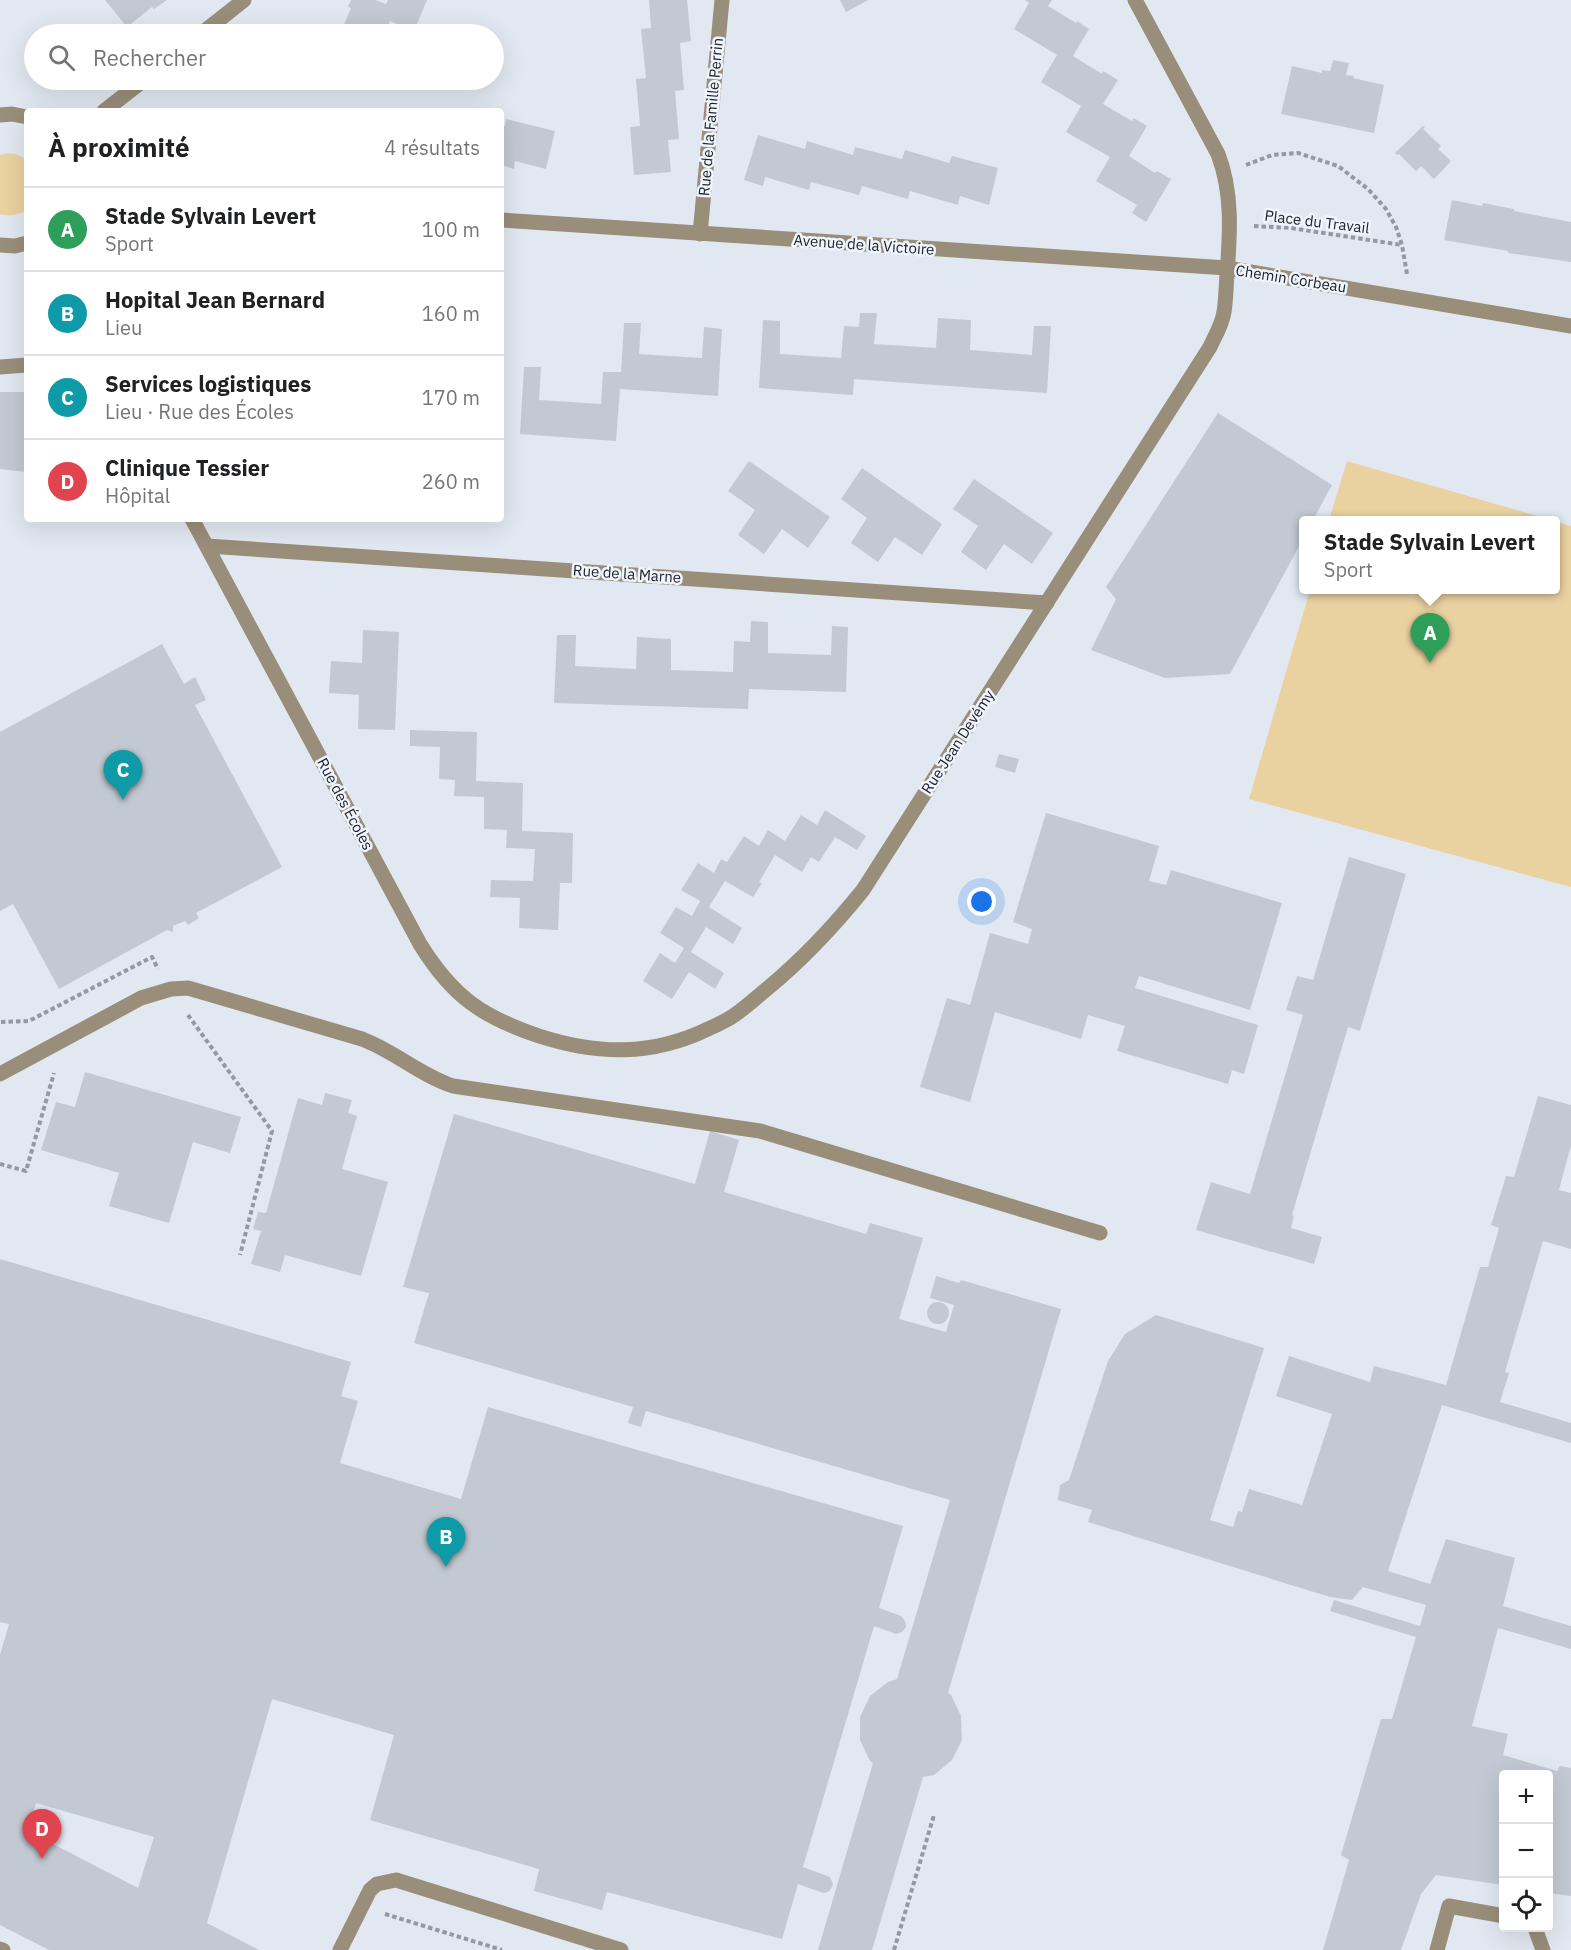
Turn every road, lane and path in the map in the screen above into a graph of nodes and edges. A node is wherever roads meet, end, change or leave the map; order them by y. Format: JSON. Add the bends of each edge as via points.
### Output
{"nodes":[{"id":1,"x":244,"y":0,"type":"edge"},
{"id":2,"x":722,"y":0,"type":"edge"},
{"id":3,"x":1135,"y":0,"type":"edge"},
{"id":4,"x":214,"y":24,"type":"edge"},
{"id":5,"x":131,"y":90,"type":"edge"},
{"id":6,"x":108,"y":108,"type":"edge"},
{"id":7,"x":0,"y":115,"type":"edge"},
{"id":8,"x":24,"y":116,"type":"edge"},
{"id":9,"x":1225,"y":172,"type":"junction"},
{"id":10,"x":504,"y":220,"type":"edge"},
{"id":11,"x":1229,"y":225,"type":"junction"},
{"id":12,"x":700,"y":234,"type":"junction"},
{"id":13,"x":24,"y":244,"type":"edge"},
{"id":14,"x":0,"y":245,"type":"edge"},
{"id":15,"x":1402,"y":245,"type":"junction"},
{"id":16,"x":1227,"y":268,"type":"junction"},
{"id":17,"x":1408,"y":298,"type":"junction"},
{"id":18,"x":1571,"y":326,"type":"edge"},
{"id":19,"x":24,"y":365,"type":"edge"},
{"id":20,"x":0,"y":366,"type":"edge"},
{"id":21,"x":194,"y":522,"type":"edge"},
{"id":22,"x":207,"y":546,"type":"junction"},
{"id":23,"x":1047,"y":603,"type":"junction"},
{"id":24,"x":171,"y":989,"type":"junction"},
{"id":25,"x":29,"y":1021,"type":"junction"},
{"id":26,"x":1,"y":1022,"type":"edge"},
{"id":27,"x":548,"y":1039,"type":"joint"},
{"id":28,"x":45,"y":1050,"type":"junction"},
{"id":29,"x":0,"y":1074,"type":"edge"},
{"id":30,"x":0,"y":1164,"type":"edge"},
{"id":31,"x":1100,"y":1233,"type":"dead end"},
{"id":32,"x":240,"y":1256,"type":"dead end"},
{"id":33,"x":934,"y":1815,"type":"dead end"},
{"id":34,"x":362,"y":1907,"type":"junction"},
{"id":35,"x":1499,"y":1915,"type":"edge"},
{"id":36,"x":1537,"y":1932,"type":"edge"},
{"id":37,"x":340,"y":1950,"type":"edge"},
{"id":38,"x":502,"y":1950,"type":"edge"},
{"id":39,"x":621,"y":1950,"type":"edge"},
{"id":40,"x":894,"y":1950,"type":"edge"},
{"id":41,"x":1437,"y":1950,"type":"edge"},
{"id":42,"x":1543,"y":1950,"type":"edge"}],
"edges":[{"from":1,"to":4,"type":"street"},
{"from":2,"to":12,"type":"street","name":"Rue de la Famille Perrin"},
{"from":3,"to":9,"type":"street","name":"Chemin Corbeau"},
{"from":5,"to":6,"type":"street"},
{"from":7,"to":8,"type":"street"},
{"from":9,"to":11,"type":"street","name":"Chemin Corbeau"},
{"from":9,"to":15,"type":"path","name":"Place du Travail","via":[[1272,155],[1298,153],[1338,166],[1386,209]]},
{"from":10,"to":12,"type":"street","name":"Avenue de la Victoire"},
{"from":11,"to":15,"type":"path","name":"Place du Travail","via":[[1291,228]]},
{"from":11,"to":16,"type":"street","name":"Chemin Corbeau"},
{"from":12,"to":16,"type":"street","name":"Avenue de la Victoire"},
{"from":13,"to":14,"type":"street"},
{"from":15,"to":17,"type":"path","name":"Place du Travail"},
{"from":16,"to":17,"type":"street","name":"Chemin Corbeau"},
{"from":16,"to":23,"type":"street","name":"Rue Jean Devémy","via":[[1224,313],[1210,347]]},
{"from":17,"to":18,"type":"street","name":"Chemin Corbeau"},
{"from":19,"to":20,"type":"street"},
{"from":21,"to":22,"type":"street","name":"Rue des Écoles"},
{"from":22,"to":23,"type":"street","name":"Rue de la Marne"},
{"from":22,"to":27,"type":"street","name":"Rue des Écoles","via":[[432,963],[461,997],[479,1010]]},
{"from":23,"to":27,"type":"street","name":"Rue Jean Devémy","via":[[863,890],[831,929],[783,976],[735,1015],[676,1043],[599,1050]]},
{"from":24,"to":25,"type":"path","via":[[152,957]]},
{"from":24,"to":28,"type":"street","via":[[141,998]]},
{"from":24,"to":31,"type":"street","via":[[203,991],[362,1039],[453,1086],[760,1131]]},
{"from":24,"to":32,"type":"path","via":[[272,1131]]},
{"from":25,"to":26,"type":"path"},
{"from":25,"to":28,"type":"path"},
{"from":28,"to":29,"type":"street"},
{"from":28,"to":30,"type":"path","via":[[55,1074],[26,1171]]},
{"from":33,"to":40,"type":"path"},
{"from":34,"to":37,"type":"street"},
{"from":34,"to":38,"type":"path"},
{"from":34,"to":39,"type":"street","via":[[377,1884],[396,1880]]},
{"from":35,"to":41,"type":"street","via":[[1449,1906]]},
{"from":36,"to":42,"type":"street"}]}
